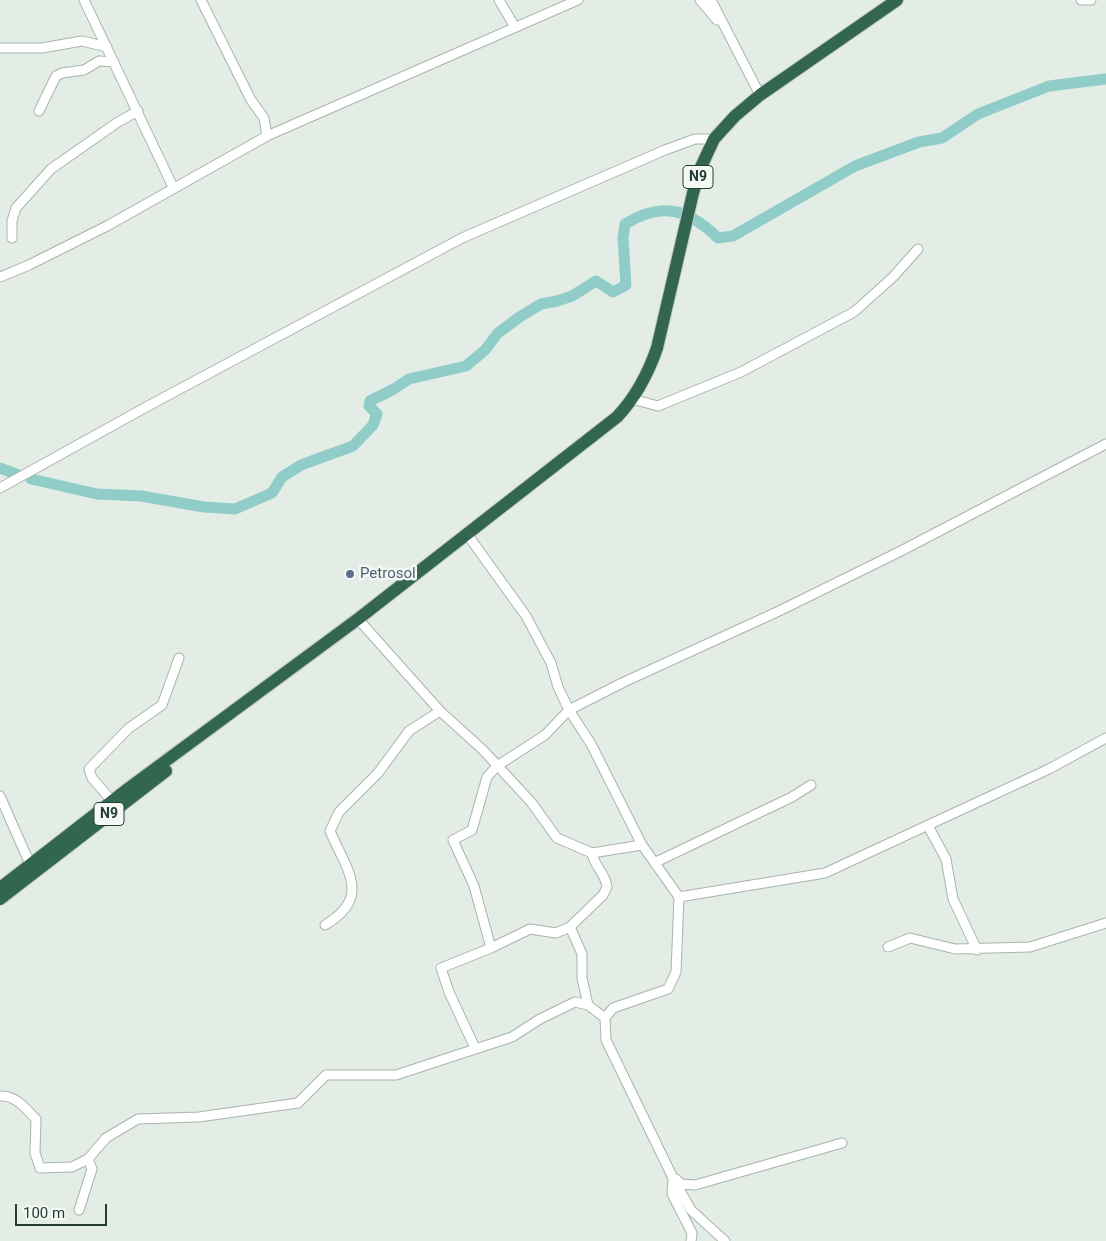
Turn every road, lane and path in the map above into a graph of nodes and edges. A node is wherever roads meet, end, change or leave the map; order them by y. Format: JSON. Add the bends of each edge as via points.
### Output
{"nodes":[{"id":1,"x":84,"y":0,"type":"edge"},
{"id":2,"x":201,"y":0,"type":"edge"},
{"id":3,"x":499,"y":0,"type":"edge"},
{"id":4,"x":578,"y":0,"type":"edge"},
{"id":5,"x":700,"y":0,"type":"edge"},
{"id":6,"x":711,"y":0,"type":"edge"},
{"id":7,"x":897,"y":0,"type":"edge"},
{"id":8,"x":1082,"y":0,"type":"edge"},
{"id":9,"x":1091,"y":0,"type":"edge"},
{"id":10,"x":515,"y":27,"type":"junction"},
{"id":11,"x":728,"y":34,"type":"junction"},
{"id":12,"x":107,"y":47,"type":"junction"},
{"id":13,"x":0,"y":48,"type":"edge"},
{"id":14,"x":114,"y":62,"type":"junction"},
{"id":15,"x":760,"y":95,"type":"junction"},
{"id":16,"x":39,"y":111,"type":"dead end"},
{"id":17,"x":138,"y":111,"type":"junction"},
{"id":18,"x":267,"y":136,"type":"junction"},
{"id":19,"x":714,"y":139,"type":"junction"},
{"id":20,"x":173,"y":187,"type":"junction"},
{"id":21,"x":12,"y":238,"type":"dead end"},
{"id":22,"x":918,"y":248,"type":"dead end"},
{"id":23,"x":0,"y":277,"type":"edge"},
{"id":24,"x":632,"y":400,"type":"junction"},
{"id":25,"x":1106,"y":444,"type":"edge"},
{"id":26,"x":0,"y":488,"type":"edge"},
{"id":27,"x":467,"y":534,"type":"junction"},
{"id":28,"x":358,"y":619,"type":"junction"},
{"id":29,"x":179,"y":658,"type":"dead end"},
{"id":30,"x":569,"y":710,"type":"junction"},
{"id":31,"x":440,"y":711,"type":"junction"},
{"id":32,"x":215,"y":725,"type":"junction"},
{"id":33,"x":1106,"y":738,"type":"edge"},
{"id":34,"x":497,"y":766,"type":"junction"},
{"id":35,"x":811,"y":785,"type":"dead end"},
{"id":36,"x":0,"y":796,"type":"edge"},
{"id":37,"x":112,"y":801,"type":"junction"},
{"id":38,"x":928,"y":826,"type":"junction"},
{"id":39,"x":642,"y":845,"type":"junction"},
{"id":40,"x":592,"y":852,"type":"junction"},
{"id":41,"x":656,"y":862,"type":"junction"},
{"id":42,"x":30,"y":864,"type":"junction"},
{"id":43,"x":0,"y":888,"type":"edge"},
{"id":44,"x":679,"y":898,"type":"junction"},
{"id":45,"x":0,"y":899,"type":"edge"},
{"id":46,"x":1106,"y":923,"type":"edge"},
{"id":47,"x":325,"y":925,"type":"dead end"},
{"id":48,"x":570,"y":927,"type":"junction"},
{"id":49,"x":888,"y":947,"type":"dead end"},
{"id":50,"x":491,"y":948,"type":"junction"},
{"id":51,"x":977,"y":950,"type":"junction"},
{"id":52,"x":588,"y":1005,"type":"junction"},
{"id":53,"x":605,"y":1018,"type":"junction"},
{"id":54,"x":475,"y":1048,"type":"junction"},
{"id":55,"x":0,"y":1096,"type":"edge"},
{"id":56,"x":842,"y":1143,"type":"dead end"},
{"id":57,"x":88,"y":1159,"type":"junction"},
{"id":58,"x":672,"y":1176,"type":"junction"},
{"id":59,"x":79,"y":1210,"type":"dead end"},
{"id":60,"x":691,"y":1241,"type":"edge"},
{"id":61,"x":724,"y":1241,"type":"edge"}],
"edges":[{"from":1,"to":12,"type":"street"},
{"from":2,"to":18,"type":"street","via":[[251,100],[264,118]]},
{"from":3,"to":10,"type":"street"},
{"from":4,"to":10,"type":"street"},
{"from":5,"to":11,"type":"street"},
{"from":6,"to":11,"type":"street"},
{"from":7,"to":15,"type":"highway","number":"N9"},
{"from":8,"to":9,"type":"street"},
{"from":10,"to":18,"type":"street"},
{"from":11,"to":15,"type":"street"},
{"from":12,"to":13,"type":"street","via":[[82,42],[42,48]]},
{"from":12,"to":14,"type":"street"},
{"from":14,"to":16,"type":"street","via":[[99,61],[84,70],[56,76]]},
{"from":14,"to":17,"type":"street"},
{"from":15,"to":19,"type":"highway","number":"N9"},
{"from":17,"to":20,"type":"street"},
{"from":17,"to":21,"type":"street","via":[[51,169],[16,208]]},
{"from":18,"to":20,"type":"street"},
{"from":19,"to":24,"type":"highway","number":"N9","via":[[693,193],[657,348]]},
{"from":19,"to":26,"type":"street","via":[[695,139],[665,150],[462,238]]},
{"from":20,"to":23,"type":"street","via":[[107,226]]},
{"from":22,"to":24,"type":"street","via":[[893,278],[854,312],[741,372],[658,406]]},
{"from":24,"to":27,"type":"highway","number":"N9","via":[[606,426]]},
{"from":25,"to":30,"type":"street","via":[[900,552]]},
{"from":27,"to":28,"type":"highway","number":"N9"},
{"from":27,"to":30,"type":"street","via":[[526,616],[551,664]]},
{"from":28,"to":31,"type":"street"},
{"from":28,"to":32,"type":"highway","number":"N9"},
{"from":29,"to":37,"type":"street","via":[[162,705],[129,728],[89,769],[92,778]]},
{"from":30,"to":34,"type":"street","via":[[545,735]]},
{"from":30,"to":39,"type":"street","via":[[591,744]]},
{"from":31,"to":34,"type":"street"},
{"from":31,"to":47,"type":"street","via":[[408,731],[378,773],[339,812],[330,831],[352,882],[353,897],[348,907]]},
{"from":32,"to":37,"type":"highway","number":"N9"},
{"from":32,"to":45,"type":"highway","number":"N9","via":[[189,754]]},
{"from":33,"to":38,"type":"street","via":[[1049,769]]},
{"from":34,"to":40,"type":"street","via":[[531,802],[557,838]]},
{"from":34,"to":50,"type":"street","via":[[487,777],[472,830],[453,840],[474,886]]},
{"from":35,"to":41,"type":"street"},
{"from":36,"to":42,"type":"street"},
{"from":37,"to":42,"type":"highway","number":"N9"},
{"from":38,"to":44,"type":"street","via":[[825,873]]},
{"from":38,"to":51,"type":"street","via":[[946,859],[953,899]]},
{"from":39,"to":40,"type":"street"},
{"from":39,"to":41,"type":"street"},
{"from":40,"to":48,"type":"street","via":[[608,888]]},
{"from":41,"to":44,"type":"street"},
{"from":42,"to":43,"type":"highway","number":"N9"},
{"from":44,"to":53,"type":"street","via":[[676,972],[668,989],[613,1008]]},
{"from":46,"to":51,"type":"street","via":[[1030,947]]},
{"from":48,"to":50,"type":"street","via":[[556,933],[530,929]]},
{"from":48,"to":52,"type":"street","via":[[582,954],[582,978]]},
{"from":49,"to":51,"type":"street","via":[[910,938],[955,950]]},
{"from":50,"to":54,"type":"street","via":[[440,968]]},
{"from":52,"to":53,"type":"street"},
{"from":52,"to":54,"type":"street","via":[[575,1002],[512,1037]]},
{"from":53,"to":58,"type":"street","via":[[606,1040]]},
{"from":54,"to":57,"type":"street","via":[[396,1075],[326,1075],[298,1103],[199,1117],[138,1119],[106,1138]]},
{"from":55,"to":57,"type":"street","via":[[20,1102],[36,1119],[35,1153],[40,1168],[72,1167]]},
{"from":56,"to":58,"type":"street","via":[[695,1185],[680,1184]]},
{"from":57,"to":59,"type":"street","via":[[92,1169]]},
{"from":58,"to":60,"type":"street","via":[[672,1194],[692,1233]]},
{"from":58,"to":61,"type":"street","via":[[691,1210]]}]}
